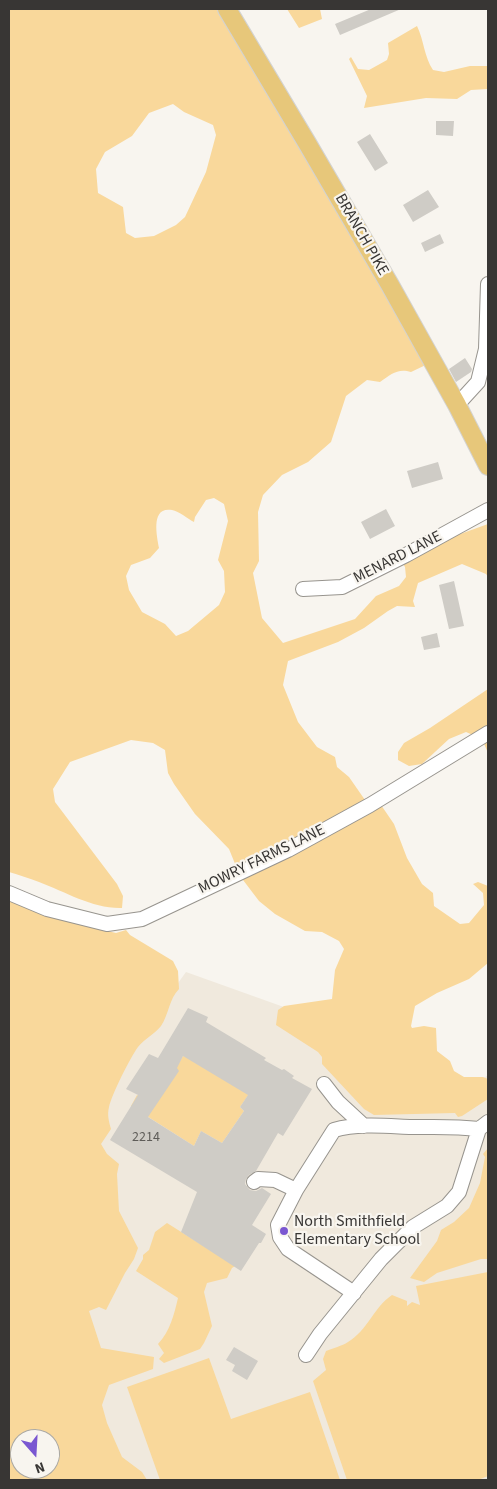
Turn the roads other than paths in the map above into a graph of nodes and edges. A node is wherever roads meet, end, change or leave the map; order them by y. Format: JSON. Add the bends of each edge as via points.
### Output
{"nodes":[{"id":1,"x":227,"y":9,"type":"edge"},
{"id":2,"x":488,"y":284,"type":"edge"},
{"id":3,"x":457,"y":405,"type":"junction"},
{"id":4,"x":488,"y":466,"type":"edge"},
{"id":5,"x":488,"y":510,"type":"edge"},
{"id":6,"x":303,"y":589,"type":"dead end"},
{"id":7,"x":488,"y":733,"type":"edge"},
{"id":8,"x":13,"y":898,"type":"edge"},
{"id":9,"x":324,"y":1084,"type":"dead end"},
{"id":10,"x":364,"y":1126,"type":"junction"},
{"id":11,"x":483,"y":1126,"type":"edge"},
{"id":12,"x":254,"y":1182,"type":"dead end"},
{"id":13,"x":296,"y":1190,"type":"junction"},
{"id":14,"x":354,"y":1293,"type":"junction"},
{"id":15,"x":306,"y":1355,"type":"dead end"}],
"edges":[{"from":1,"to":3,"type":"main road","name":"BRANCH PIKE","via":[[312,150]]},
{"from":2,"to":3,"type":"street","via":[[486,349],[478,382]]},
{"from":3,"to":4,"type":"main road","name":"BRANCH PIKE"},
{"from":5,"to":6,"type":"street","name":"MENARD LANE","via":[[342,587]]},
{"from":7,"to":8,"type":"street","name":"MOWRY FARMS LANE","via":[[370,805],[288,850],[142,918],[107,924]]},
{"from":9,"to":10,"type":"street"},
{"from":10,"to":11,"type":"street"},
{"from":10,"to":13,"type":"street","via":[[334,1130]]},
{"from":11,"to":14,"type":"street","via":[[459,1192],[447,1206],[406,1233]]},
{"from":12,"to":13,"type":"street","via":[[258,1179],[275,1180]]},
{"from":13,"to":14,"type":"street","via":[[278,1225],[280,1237],[288,1249]]},
{"from":14,"to":15,"type":"street"}]}
